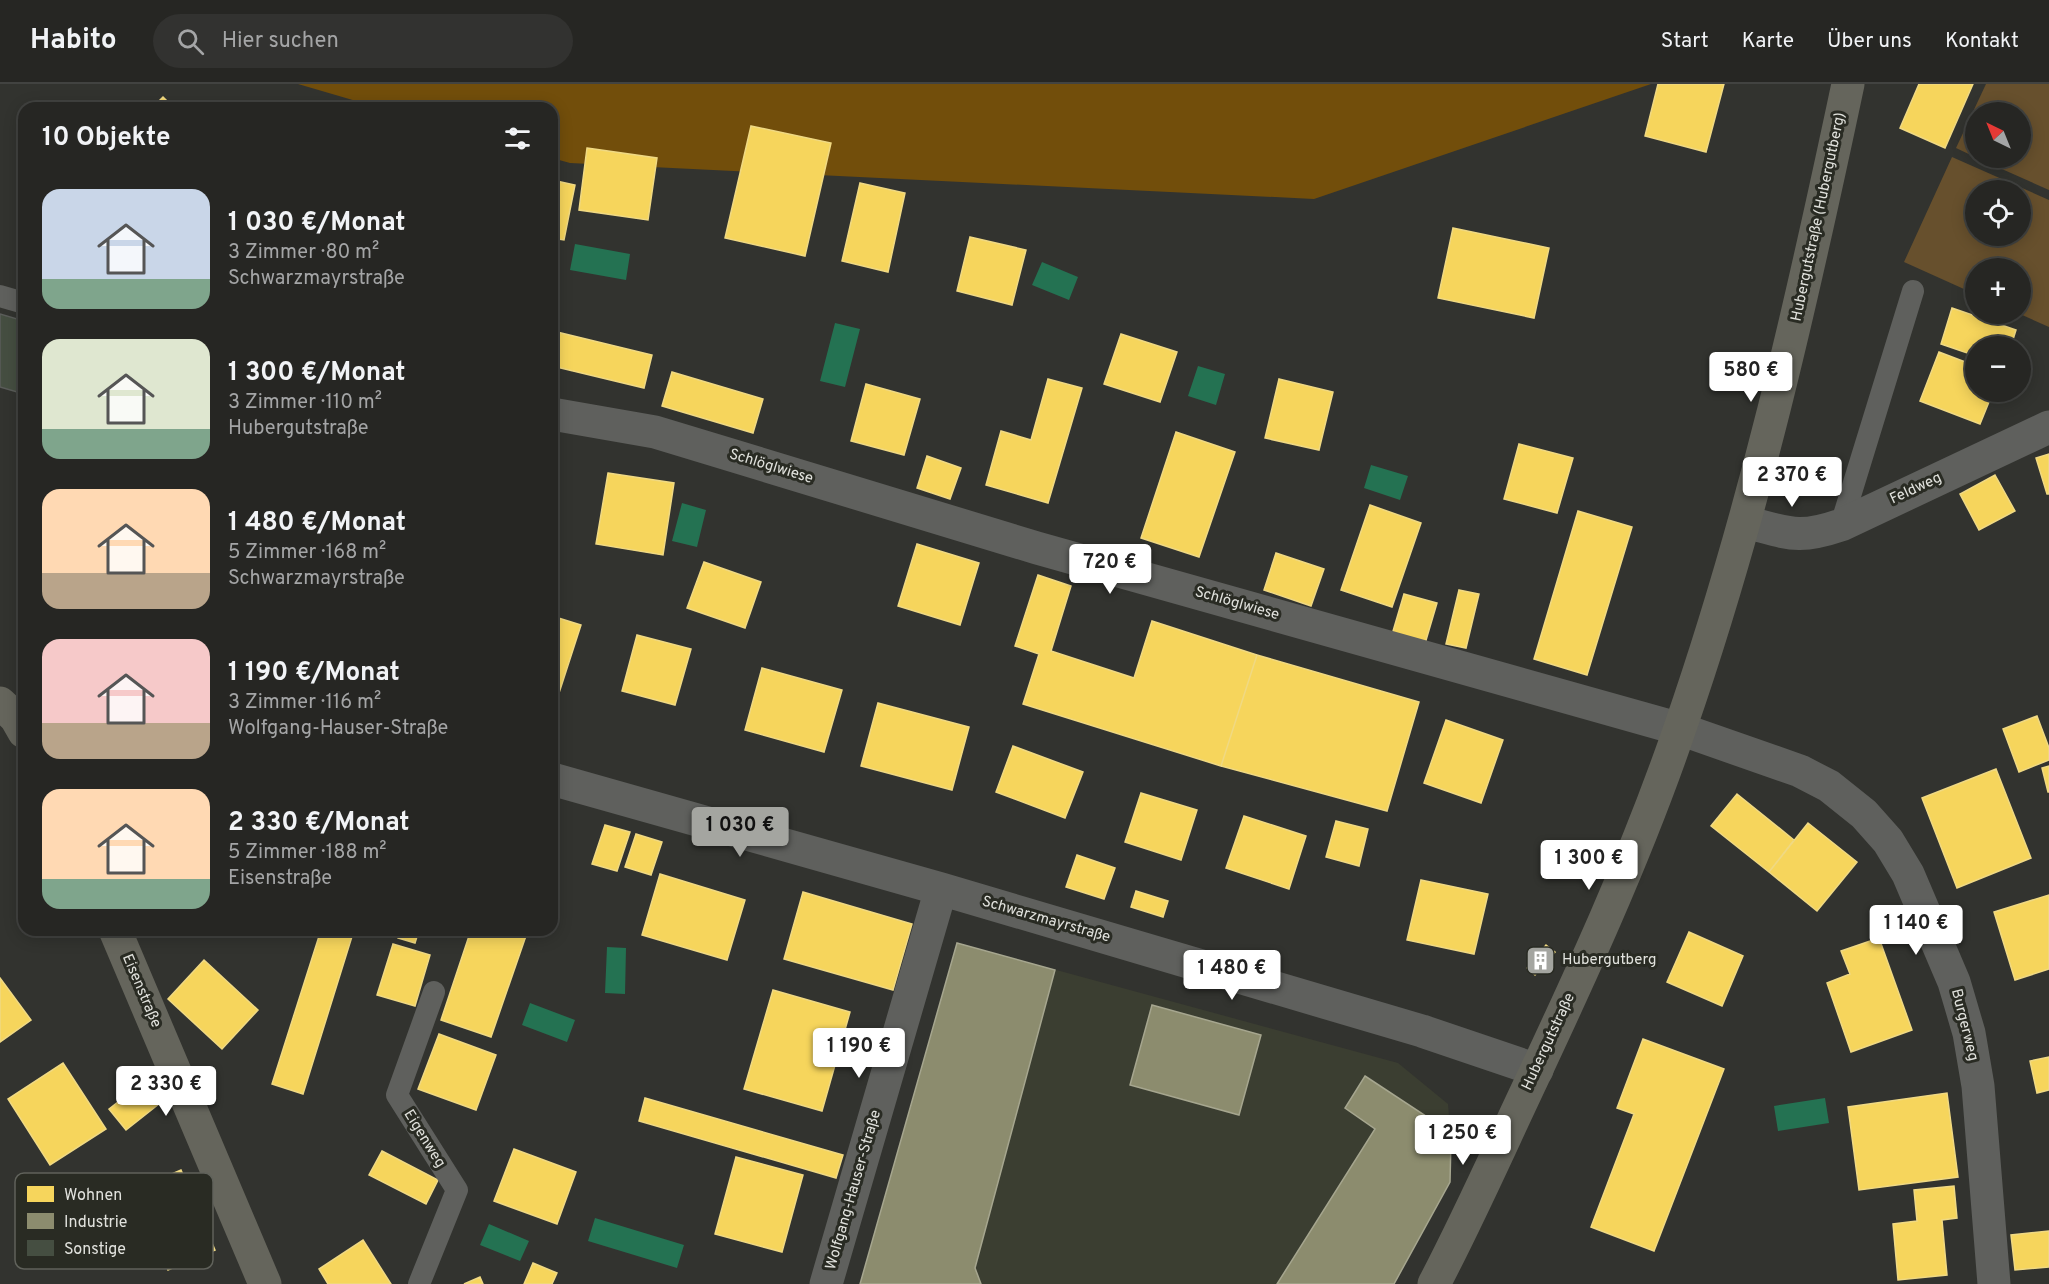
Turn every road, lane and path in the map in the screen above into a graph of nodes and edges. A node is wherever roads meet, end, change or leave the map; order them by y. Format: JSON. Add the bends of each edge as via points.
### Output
{"nodes":[{"id":1,"x":1848,"y":84,"type":"edge"},
{"id":2,"x":1913,"y":291,"type":"dead end"},
{"id":3,"x":0,"y":296,"type":"edge"},
{"id":4,"x":18,"y":301,"type":"edge"},
{"id":5,"x":558,"y":415,"type":"edge"},
{"id":6,"x":2049,"y":427,"type":"edge"},
{"id":7,"x":1745,"y":522,"type":"junction"},
{"id":8,"x":1841,"y":525,"type":"junction"},
{"id":9,"x":1680,"y":729,"type":"junction"},
{"id":10,"x":558,"y":781,"type":"edge"},
{"id":11,"x":941,"y":889,"type":"junction"},
{"id":12,"x":118,"y":936,"type":"edge"},
{"id":13,"x":434,"y":992,"type":"dead end"},
{"id":14,"x":1537,"y":1070,"type":"junction"},
{"id":15,"x":265,"y":1284,"type":"edge"},
{"id":16,"x":419,"y":1284,"type":"edge"},
{"id":17,"x":826,"y":1284,"type":"edge"},
{"id":18,"x":1434,"y":1284,"type":"edge"},
{"id":19,"x":1994,"y":1284,"type":"edge"}],
"edges":[{"from":1,"to":7,"type":"street","name":"Hubergutstraße (Hubergutberg)","via":[[1783,380]]},
{"from":2,"to":8,"type":"lane"},
{"from":3,"to":4,"type":"lane"},
{"from":5,"to":9,"type":"street","name":"Schlöglwiese","via":[[655,432],[1037,548]]},
{"from":6,"to":8,"type":"street","name":"Feldweg"},
{"from":7,"to":8,"type":"street","name":"Feldweg","via":[[1799,536]]},
{"from":7,"to":9,"type":"street","name":"Hubergutstraße (Hubergutberg)"},
{"from":9,"to":14,"type":"street","name":"Hubergutstraße","via":[[1607,914]]},
{"from":9,"to":19,"type":"street","name":"Burgerweg","via":[[1800,771],[1829,786],[1864,814],[1888,841],[1908,874],[1954,982],[1969,1033],[1978,1086]]},
{"from":10,"to":11,"type":"street","name":"Schwarzmayrstraße"},
{"from":11,"to":14,"type":"street","name":"Schwarzmayrstraße","via":[[1422,1031]]},
{"from":11,"to":17,"type":"street","name":"Wolfgang-Hauser-Straße"},
{"from":12,"to":15,"type":"street","name":"Eisenstraße"},
{"from":13,"to":16,"type":"lane","name":"Eigenweg","via":[[397,1095],[457,1191]]},
{"from":14,"to":18,"type":"street","name":"Hubergutstraße"}]}
